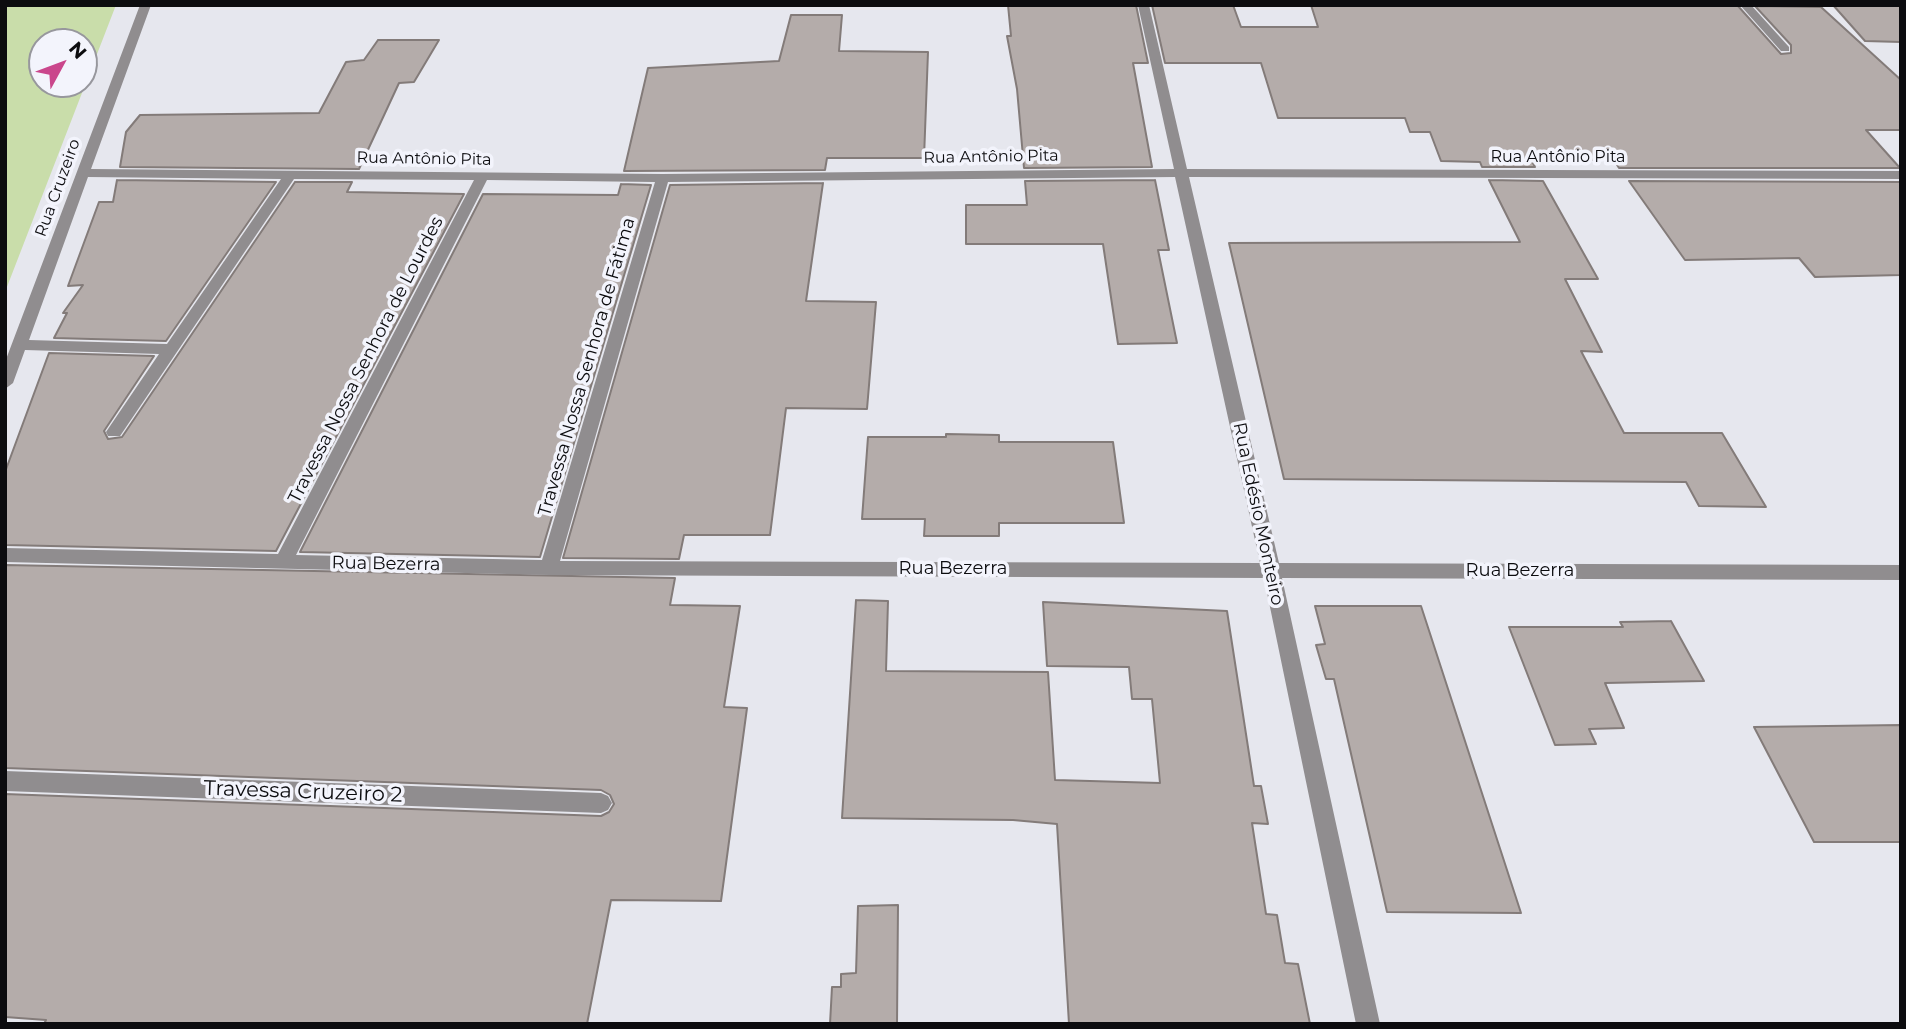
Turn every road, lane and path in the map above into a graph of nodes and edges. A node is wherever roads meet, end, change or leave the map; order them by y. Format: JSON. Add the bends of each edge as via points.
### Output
{"nodes":[{"id":1,"x":146,"y":5,"type":"edge"},
{"id":2,"x":1143,"y":5,"type":"edge"},
{"id":3,"x":1745,"y":5,"type":"edge"},
{"id":4,"x":1785,"y":49,"type":"dead end"},
{"id":5,"x":82,"y":173,"type":"junction"},
{"id":6,"x":1182,"y":173,"type":"junction"},
{"id":7,"x":290,"y":175,"type":"junction"},
{"id":8,"x":1901,"y":175,"type":"edge"},
{"id":9,"x":482,"y":177,"type":"junction"},
{"id":10,"x":663,"y":178,"type":"junction"},
{"id":11,"x":19,"y":345,"type":"junction"},
{"id":12,"x":170,"y":349,"type":"junction"},
{"id":13,"x":5,"y":383,"type":"edge"},
{"id":14,"x":114,"y":432,"type":"dead end"},
{"id":15,"x":5,"y":555,"type":"edge"},
{"id":16,"x":284,"y":561,"type":"junction"},
{"id":17,"x":548,"y":568,"type":"junction"},
{"id":18,"x":1271,"y":570,"type":"junction"},
{"id":19,"x":1901,"y":573,"type":"edge"},
{"id":20,"x":5,"y":781,"type":"edge"},
{"id":21,"x":601,"y":803,"type":"dead end"},
{"id":22,"x":1368,"y":1024,"type":"edge"}],
"edges":[{"from":1,"to":5,"type":"street","name":"Rua Cruzeiro"},
{"from":2,"to":6,"type":"street","name":"Rua Edésio Monteiro"},
{"from":3,"to":4,"type":"street"},
{"from":5,"to":7,"type":"street","name":"Rua Antônio Pita"},
{"from":5,"to":11,"type":"street","name":"Rua Cruzeiro"},
{"from":6,"to":8,"type":"street","name":"Rua Antônio Pita"},
{"from":6,"to":10,"type":"street","name":"Rua Antônio Pita"},
{"from":6,"to":18,"type":"street","name":"Rua Edésio Monteiro"},
{"from":7,"to":9,"type":"street","name":"Rua Antônio Pita"},
{"from":7,"to":12,"type":"street"},
{"from":9,"to":10,"type":"street","name":"Rua Antônio Pita"},
{"from":9,"to":16,"type":"street","name":"Travessa Nossa Senhora de Lourdes"},
{"from":10,"to":17,"type":"street","name":"Travessa Nossa Senhora de Fátima"},
{"from":11,"to":12,"type":"street"},
{"from":11,"to":13,"type":"street","name":"Rua Cruzeiro"},
{"from":12,"to":14,"type":"street"},
{"from":15,"to":16,"type":"street","name":"Rua Bezerra"},
{"from":16,"to":17,"type":"street","name":"Rua Bezerra"},
{"from":17,"to":18,"type":"street","name":"Rua Bezerra"},
{"from":18,"to":19,"type":"street","name":"Rua Bezerra"},
{"from":18,"to":22,"type":"street","name":"Rua Edésio Monteiro"},
{"from":20,"to":21,"type":"street","name":"Travessa Cruzeiro 2"}]}
